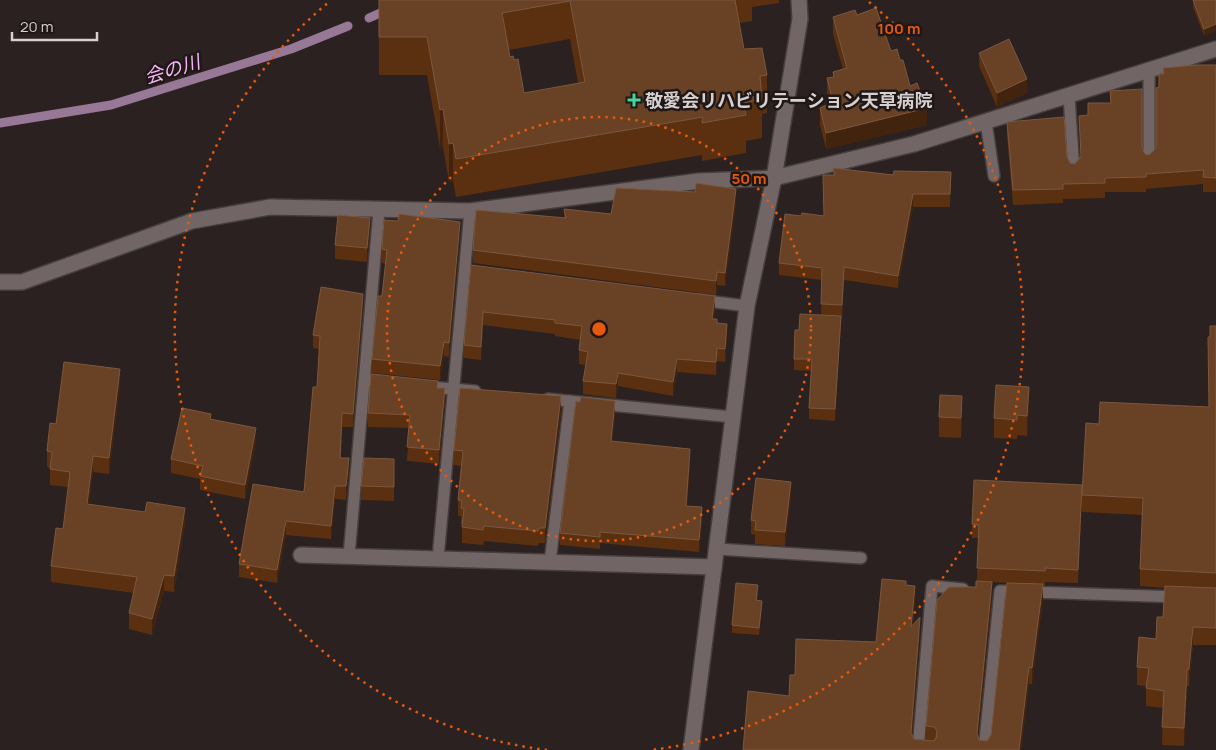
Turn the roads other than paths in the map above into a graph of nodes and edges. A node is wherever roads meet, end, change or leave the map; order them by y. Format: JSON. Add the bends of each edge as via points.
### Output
{"nodes":[{"id":1,"x":799,"y":0,"type":"edge"},
{"id":2,"x":1216,"y":49,"type":"edge"},
{"id":3,"x":1149,"y":72,"type":"junction"},
{"id":4,"x":1069,"y":96,"type":"junction"},
{"id":5,"x":986,"y":122,"type":"junction"},
{"id":6,"x":1149,"y":162,"type":"edge"},
{"id":7,"x":1074,"y":171,"type":"edge"},
{"id":8,"x":994,"y":176,"type":"dead end"},
{"id":9,"x":774,"y":178,"type":"junction"},
{"id":10,"x":379,"y":210,"type":"junction"},
{"id":11,"x":470,"y":211,"type":"junction"},
{"id":12,"x":0,"y":282,"type":"edge"},
{"id":13,"x":689,"y":298,"type":"edge"},
{"id":14,"x":747,"y":306,"type":"junction"},
{"id":15,"x":364,"y":380,"type":"junction"},
{"id":16,"x":394,"y":383,"type":"edge"},
{"id":17,"x":414,"y":385,"type":"edge"},
{"id":18,"x":454,"y":390,"type":"junction"},
{"id":19,"x":483,"y":392,"type":"edge"},
{"id":20,"x":541,"y":398,"type":"edge"},
{"id":21,"x":570,"y":401,"type":"junction"},
{"id":22,"x":733,"y":417,"type":"junction"},
{"id":23,"x":717,"y":549,"type":"junction"},
{"id":24,"x":301,"y":554,"type":"dead end"},
{"id":25,"x":350,"y":556,"type":"junction"},
{"id":26,"x":438,"y":558,"type":"junction"},
{"id":27,"x":861,"y":558,"type":"dead end"},
{"id":28,"x":550,"y":562,"type":"junction"},
{"id":29,"x":714,"y":567,"type":"junction"},
{"id":30,"x":971,"y":589,"type":"edge"},
{"id":31,"x":1186,"y":597,"type":"edge"},
{"id":32,"x":692,"y":750,"type":"edge"},
{"id":33,"x":930,"y":750,"type":"edge"},
{"id":34,"x":984,"y":750,"type":"edge"}],
"edges":[{"from":1,"to":9,"type":"street","via":[[800,19]]},
{"from":2,"to":3,"type":"street"},
{"from":3,"to":4,"type":"street"},
{"from":3,"to":6,"type":"lane"},
{"from":4,"to":5,"type":"street"},
{"from":4,"to":7,"type":"lane"},
{"from":5,"to":8,"type":"lane"},
{"from":5,"to":9,"type":"street","via":[[914,144]]},
{"from":9,"to":11,"type":"street","via":[[699,181]]},
{"from":9,"to":14,"type":"street"},
{"from":10,"to":11,"type":"street"},
{"from":10,"to":12,"type":"street","via":[[270,206],[192,221],[22,282]]},
{"from":10,"to":15,"type":"lane"},
{"from":11,"to":18,"type":"lane","via":[[470,271]]},
{"from":13,"to":14,"type":"lane"},
{"from":14,"to":22,"type":"street"},
{"from":15,"to":16,"type":"lane"},
{"from":15,"to":25,"type":"lane"},
{"from":17,"to":18,"type":"lane"},
{"from":18,"to":19,"type":"lane"},
{"from":18,"to":26,"type":"lane"},
{"from":20,"to":21,"type":"lane"},
{"from":21,"to":22,"type":"lane"},
{"from":21,"to":28,"type":"lane"},
{"from":22,"to":23,"type":"street"},
{"from":23,"to":27,"type":"lane"},
{"from":23,"to":29,"type":"street"},
{"from":24,"to":25,"type":"street"},
{"from":25,"to":26,"type":"street"},
{"from":26,"to":28,"type":"street"},
{"from":28,"to":29,"type":"street"},
{"from":29,"to":32,"type":"street"},
{"from":30,"to":33,"type":"lane","via":[[932,586],[918,749]]},
{"from":31,"to":34,"type":"lane","via":[[995,591]]}]}
